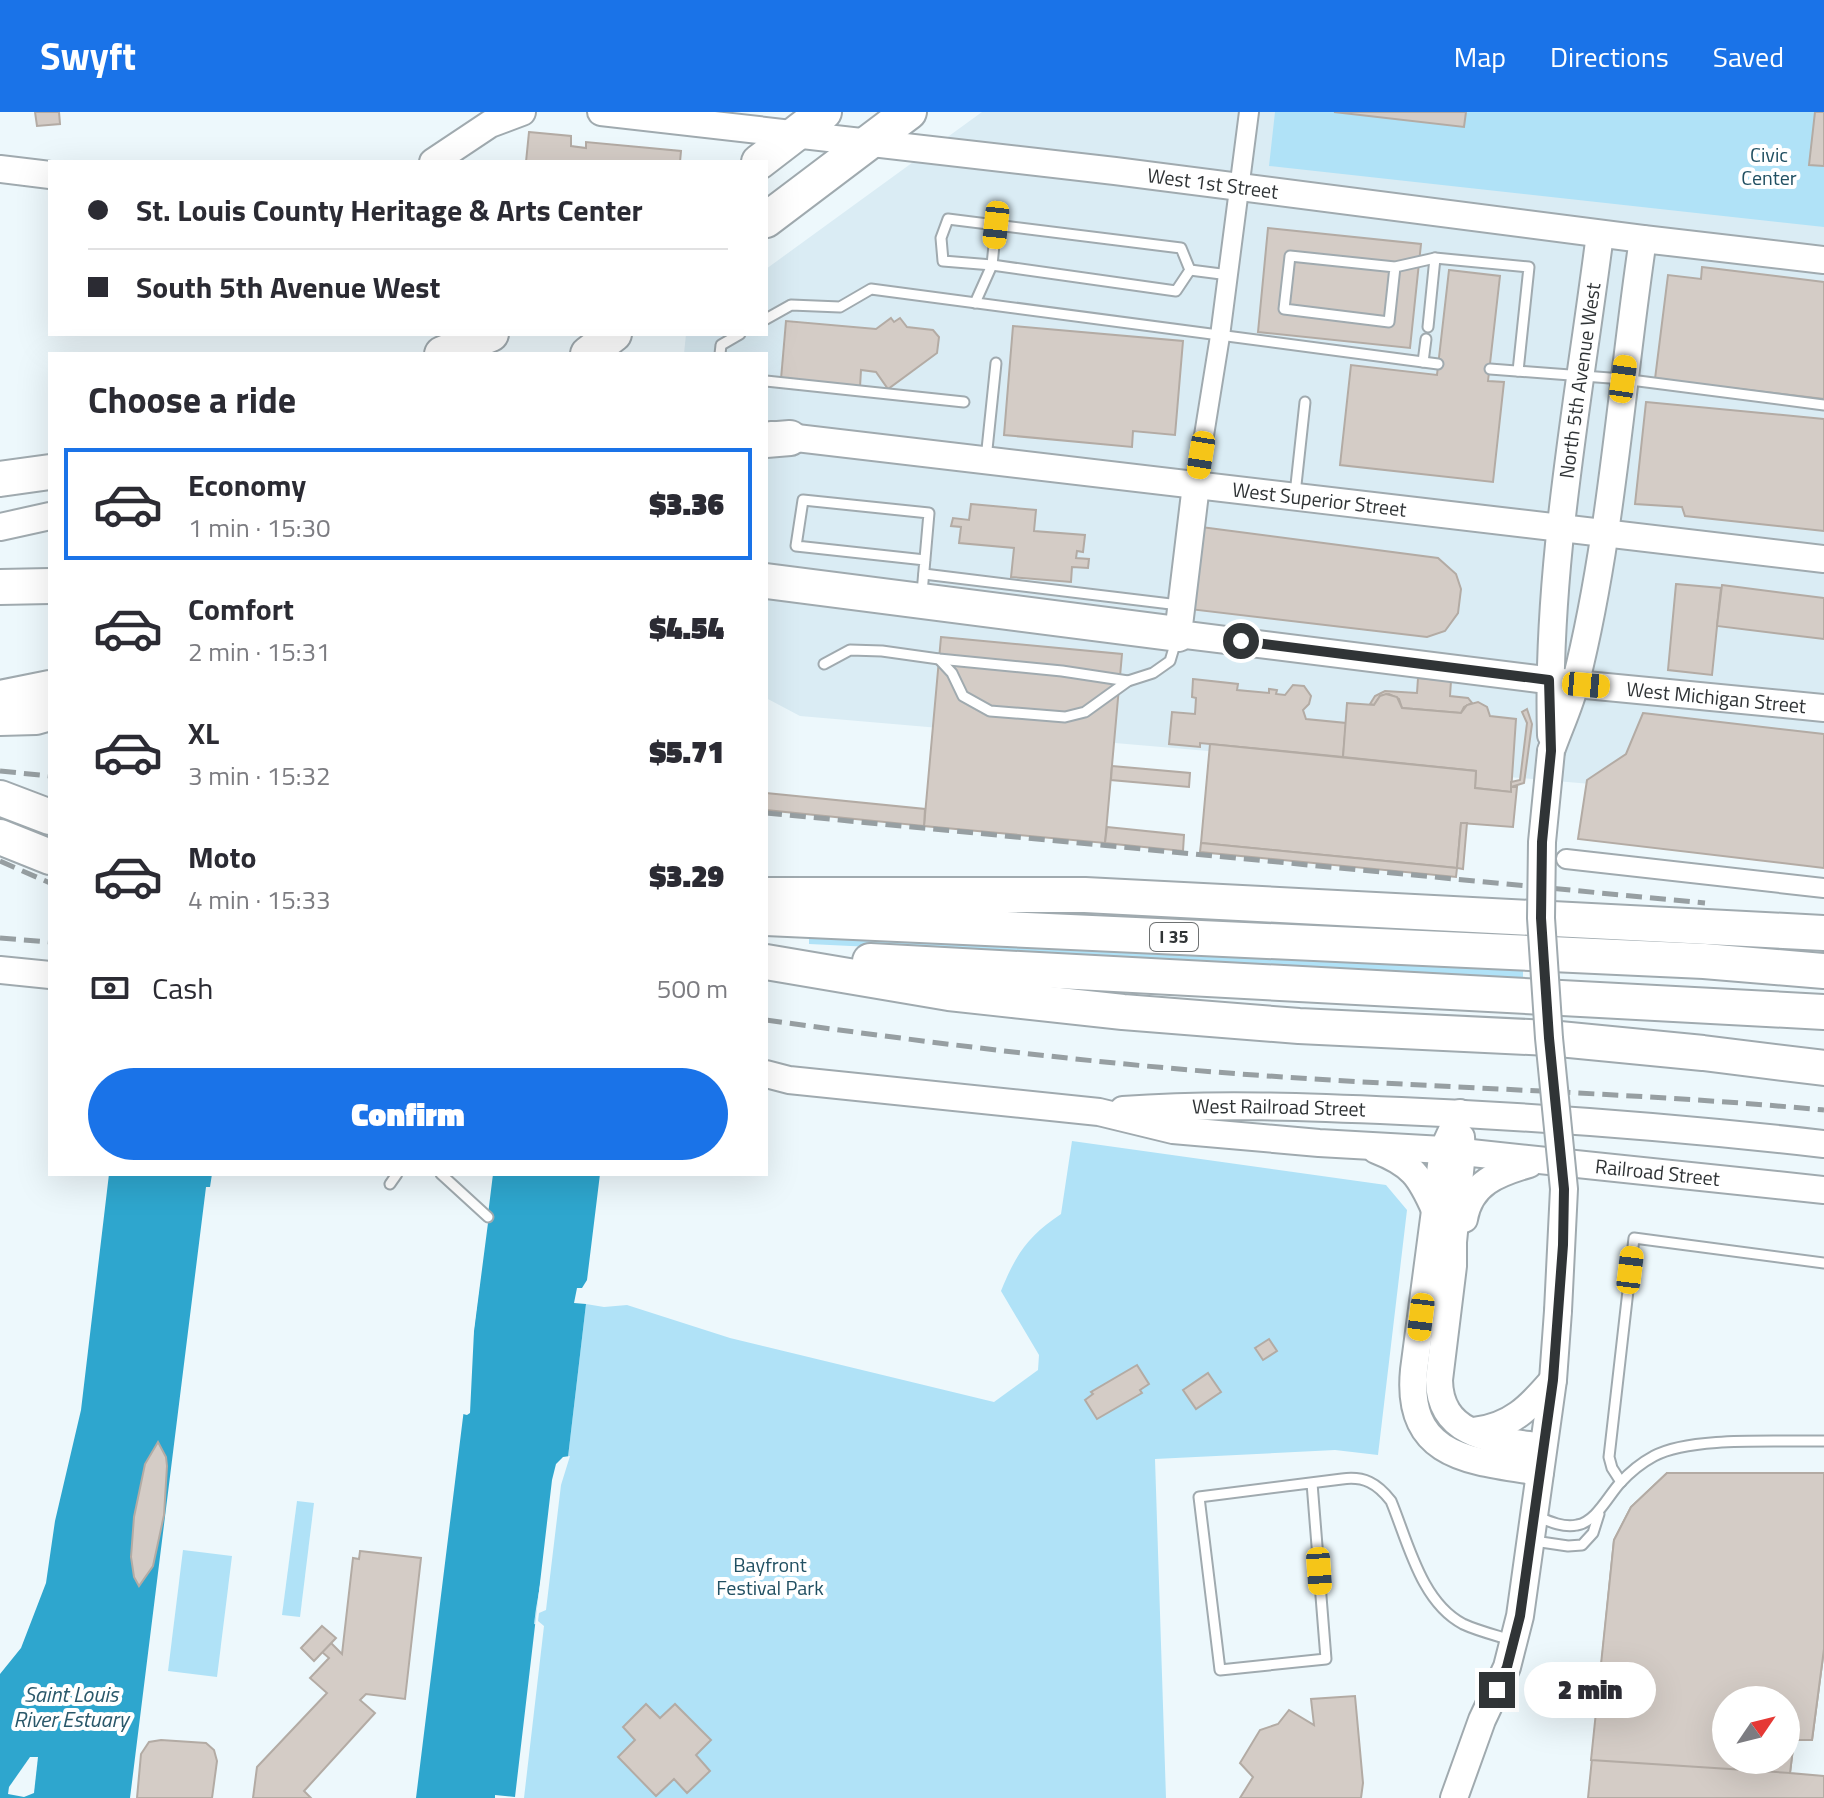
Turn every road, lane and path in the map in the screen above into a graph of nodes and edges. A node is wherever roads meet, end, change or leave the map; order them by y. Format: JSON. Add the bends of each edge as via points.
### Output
{"nodes":[{"id":1,"x":522,"y":112,"type":"edge"},
{"id":2,"x":601,"y":112,"type":"edge"},
{"id":3,"x":824,"y":112,"type":"edge"},
{"id":4,"x":909,"y":112,"type":"edge"},
{"id":5,"x":1249,"y":112,"type":"edge"},
{"id":6,"x":637,"y":114,"type":"edge"},
{"id":7,"x":797,"y":134,"type":"junction"},
{"id":8,"x":869,"y":142,"type":"junction"},
{"id":9,"x":436,"y":160,"type":"edge"},
{"id":10,"x":762,"y":160,"type":"edge"},
{"id":11,"x":0,"y":169,"type":"edge"},
{"id":12,"x":48,"y":175,"type":"edge"},
{"id":13,"x":1241,"y":187,"type":"junction"},
{"id":14,"x":768,"y":218,"type":"edge"},
{"id":15,"x":996,"y":225,"type":"junction"},
{"id":16,"x":1600,"y":234,"type":"junction"},
{"id":17,"x":1643,"y":239,"type":"junction"},
{"id":18,"x":1435,"y":258,"type":"junction"},
{"id":19,"x":1824,"y":260,"type":"edge"},
{"id":20,"x":992,"y":265,"type":"junction"},
{"id":21,"x":1395,"y":267,"type":"junction"},
{"id":22,"x":1190,"y":270,"type":"junction"},
{"id":23,"x":1229,"y":275,"type":"junction"},
{"id":24,"x":975,"y":303,"type":"junction"},
{"id":25,"x":768,"y":318,"type":"edge"},
{"id":26,"x":1428,"y":327,"type":"dead end"},
{"id":27,"x":486,"y":336,"type":"edge"},
{"id":28,"x":737,"y":336,"type":"edge"},
{"id":29,"x":1220,"y":336,"type":"junction"},
{"id":30,"x":1426,"y":339,"type":"dead end"},
{"id":31,"x":447,"y":352,"type":"edge"},
{"id":32,"x":720,"y":352,"type":"edge"},
{"id":33,"x":1423,"y":362,"type":"junction"},
{"id":34,"x":996,"y":363,"type":"dead end"},
{"id":35,"x":1438,"y":364,"type":"dead end"},
{"id":36,"x":1490,"y":369,"type":"dead end"},
{"id":37,"x":1518,"y":371,"type":"junction"},
{"id":38,"x":1582,"y":376,"type":"junction"},
{"id":39,"x":1623,"y":379,"type":"junction"},
{"id":40,"x":768,"y":381,"type":"edge"},
{"id":41,"x":964,"y":402,"type":"dead end"},
{"id":42,"x":1305,"y":402,"type":"dead end"},
{"id":43,"x":1824,"y":405,"type":"edge"},
{"id":44,"x":774,"y":437,"type":"edge"},
{"id":45,"x":48,"y":461,"type":"edge"},
{"id":46,"x":986,"y":462,"type":"junction"},
{"id":47,"x":0,"y":466,"type":"edge"},
{"id":48,"x":48,"y":472,"type":"edge"},
{"id":49,"x":0,"y":479,"type":"edge"},
{"id":50,"x":1196,"y":485,"type":"junction"},
{"id":51,"x":48,"y":489,"type":"edge"},
{"id":52,"x":0,"y":496,"type":"edge"},
{"id":53,"x":1295,"y":496,"type":"junction"},
{"id":54,"x":48,"y":516,"type":"edge"},
{"id":55,"x":0,"y":527,"type":"edge"},
{"id":56,"x":1560,"y":527,"type":"junction"},
{"id":57,"x":1605,"y":532,"type":"junction"},
{"id":58,"x":1824,"y":559,"type":"edge"},
{"id":59,"x":925,"y":560,"type":"junction"},
{"id":60,"x":768,"y":581,"type":"edge"},
{"id":61,"x":48,"y":586,"type":"edge"},
{"id":62,"x":0,"y":587,"type":"edge"},
{"id":63,"x":923,"y":587,"type":"junction"},
{"id":64,"x":1180,"y":619,"type":"junction"},
{"id":65,"x":939,"y":659,"type":"junction"},
{"id":66,"x":824,"y":664,"type":"dead end"},
{"id":67,"x":1549,"y":680,"type":"junction"},
{"id":68,"x":1128,"y":681,"type":"junction"},
{"id":69,"x":1576,"y":683,"type":"junction"},
{"id":70,"x":48,"y":688,"type":"edge"},
{"id":71,"x":0,"y":698,"type":"edge"},
{"id":72,"x":1824,"y":708,"type":"edge"},
{"id":73,"x":48,"y":714,"type":"edge"},
{"id":74,"x":0,"y":718,"type":"edge"},
{"id":75,"x":1551,"y":751,"type":"junction"},
{"id":76,"x":0,"y":798,"type":"edge"},
{"id":77,"x":48,"y":816,"type":"edge"},
{"id":78,"x":0,"y":837,"type":"edge"},
{"id":79,"x":48,"y":856,"type":"edge"},
{"id":80,"x":1566,"y":859,"type":"dead end"},
{"id":81,"x":1824,"y":888,"type":"edge"},
{"id":82,"x":768,"y":895,"type":"edge"},
{"id":83,"x":768,"y":918,"type":"edge"},
{"id":84,"x":1541,"y":918,"type":"junction"},
{"id":85,"x":1824,"y":933,"type":"edge"},
{"id":86,"x":768,"y":960,"type":"edge"},
{"id":87,"x":768,"y":960,"type":"edge"},
{"id":88,"x":0,"y":970,"type":"edge"},
{"id":89,"x":1824,"y":971,"type":"edge"},
{"id":90,"x":48,"y":975,"type":"edge"},
{"id":91,"x":1824,"y":1012,"type":"edge"},
{"id":92,"x":1549,"y":1038,"type":"junction"},
{"id":93,"x":1703,"y":1053,"type":"junction"},
{"id":94,"x":1824,"y":1053,"type":"edge"},
{"id":95,"x":1824,"y":1068,"type":"edge"},
{"id":96,"x":768,"y":1075,"type":"edge"},
{"id":97,"x":1099,"y":1112,"type":"junction"},
{"id":98,"x":1460,"y":1113,"type":"junction"},
{"id":99,"x":1824,"y":1144,"type":"edge"},
{"id":100,"x":1358,"y":1145,"type":"junction"},
{"id":101,"x":1453,"y":1151,"type":"junction"},
{"id":102,"x":1542,"y":1160,"type":"junction"},
{"id":103,"x":396,"y":1176,"type":"edge"},
{"id":104,"x":443,"y":1176,"type":"edge"},
{"id":105,"x":390,"y":1184,"type":"dead end"},
{"id":106,"x":1824,"y":1190,"type":"edge"},
{"id":107,"x":1435,"y":1210,"type":"junction"},
{"id":108,"x":488,"y":1217,"type":"dead end"},
{"id":109,"x":1824,"y":1263,"type":"edge"},
{"id":110,"x":1453,"y":1266,"type":"junction"},
{"id":111,"x":1553,"y":1380,"type":"junction"},
{"id":112,"x":1471,"y":1432,"type":"junction"},
{"id":113,"x":1824,"y":1441,"type":"edge"},
{"id":114,"x":1542,"y":1460,"type":"junction"},
{"id":115,"x":1621,"y":1482,"type":"junction"},
{"id":116,"x":1312,"y":1483,"type":"junction"},
{"id":117,"x":1603,"y":1503,"type":"junction"},
{"id":118,"x":1532,"y":1527,"type":"junction"},
{"id":119,"x":1515,"y":1641,"type":"junction"},
{"id":120,"x":1454,"y":1798,"type":"edge"}],
"edges":[{"from":1,"to":9,"type":"street","via":[[490,124]]},
{"from":2,"to":6,"type":"street","name":"West 1st Street"},
{"from":3,"to":7,"type":"highway"},
{"from":4,"to":8,"type":"highway"},
{"from":5,"to":13,"type":"street"},
{"from":6,"to":7,"type":"street","name":"West 1st Street"},
{"from":7,"to":8,"type":"street","name":"West 1st Street"},
{"from":7,"to":10,"type":"highway"},
{"from":8,"to":13,"type":"street","name":"West 1st Street"},
{"from":8,"to":14,"type":"highway"},
{"from":11,"to":12,"type":"street"},
{"from":13,"to":16,"type":"street","name":"West 1st Street"},
{"from":13,"to":23,"type":"street"},
{"from":15,"to":20,"type":"lane"},
{"from":15,"to":20,"type":"lane","via":[[948,219],[941,238],[943,261]]},
{"from":15,"to":22,"type":"lane","via":[[1181,248]]},
{"from":16,"to":17,"type":"street","name":"West 1st Street"},
{"from":16,"to":38,"type":"street","name":"North 5th Avenue West"},
{"from":17,"to":19,"type":"street","name":"West 1st Street"},
{"from":17,"to":39,"type":"street"},
{"from":18,"to":21,"type":"lane"},
{"from":18,"to":26,"type":"lane"},
{"from":18,"to":37,"type":"lane","via":[[1529,267]]},
{"from":20,"to":22,"type":"lane","via":[[1176,291]]},
{"from":20,"to":24,"type":"lane"},
{"from":21,"to":21,"type":"lane","via":[[1290,256],[1284,309],[1389,322]]},
{"from":22,"to":23,"type":"lane"},
{"from":23,"to":29,"type":"street"},
{"from":24,"to":25,"type":"lane","via":[[871,289],[840,307],[791,305]]},
{"from":24,"to":29,"type":"lane"},
{"from":27,"to":31,"type":"highway"},
{"from":28,"to":32,"type":"lane","via":[[721,345]]},
{"from":29,"to":33,"type":"lane"},
{"from":29,"to":50,"type":"street"},
{"from":30,"to":33,"type":"lane"},
{"from":33,"to":35,"type":"lane"},
{"from":34,"to":46,"type":"lane"},
{"from":36,"to":37,"type":"lane"},
{"from":37,"to":38,"type":"lane"},
{"from":38,"to":39,"type":"lane"},
{"from":38,"to":56,"type":"street","name":"North 5th Avenue West"},
{"from":39,"to":43,"type":"lane"},
{"from":39,"to":57,"type":"street"},
{"from":40,"to":41,"type":"lane"},
{"from":42,"to":53,"type":"lane"},
{"from":44,"to":46,"type":"street","name":"West Superior Street"},
{"from":45,"to":47,"type":"highway"},
{"from":46,"to":50,"type":"street","name":"West Superior Street"},
{"from":48,"to":49,"type":"highway"},
{"from":50,"to":53,"type":"street","name":"West Superior Street"},
{"from":50,"to":64,"type":"street"},
{"from":51,"to":52,"type":"highway"},
{"from":53,"to":56,"type":"street","name":"West Superior Street"},
{"from":54,"to":55,"type":"street"},
{"from":56,"to":57,"type":"street","name":"West Superior Street"},
{"from":56,"to":67,"type":"street","name":"North 5th Avenue West"},
{"from":57,"to":58,"type":"street","name":"West Superior Street"},
{"from":57,"to":69,"type":"street"},
{"from":59,"to":59,"type":"lane","via":[[929,513],[803,500],[796,546]]},
{"from":59,"to":63,"type":"lane"},
{"from":60,"to":63,"type":"highway"},
{"from":61,"to":62,"type":"highway"},
{"from":63,"to":64,"type":"highway"},
{"from":64,"to":67,"type":"street","name":"West Michigan Street"},
{"from":64,"to":68,"type":"lane","via":[[1170,661]]},
{"from":65,"to":66,"type":"lane","via":[[850,650]]},
{"from":65,"to":68,"type":"lane"},
{"from":65,"to":68,"type":"lane","via":[[963,696],[990,711],[1065,717],[1085,712]]},
{"from":67,"to":69,"type":"street","name":"West Michigan Street"},
{"from":67,"to":75,"type":"street","name":"North 5th Avenue West"},
{"from":69,"to":72,"type":"street","name":"West Michigan Street"},
{"from":69,"to":75,"type":"street"},
{"from":70,"to":71,"type":"highway"},
{"from":73,"to":74,"type":"highway"},
{"from":75,"to":84,"type":"street","bridge":true},
{"from":76,"to":77,"type":"highway"},
{"from":78,"to":79,"type":"highway"},
{"from":80,"to":81,"type":"street"},
{"from":82,"to":84,"type":"highway","via":[[1085,895]]},
{"from":83,"to":89,"type":"highway","number":"I 35"},
{"from":84,"to":85,"type":"highway"},
{"from":84,"to":92,"type":"street","bridge":true},
{"from":86,"to":92,"type":"highway","via":[[949,993],[1123,1012]]},
{"from":87,"to":91,"type":"highway","number":"I 35"},
{"from":88,"to":90,"type":"street"},
{"from":92,"to":93,"type":"highway"},
{"from":92,"to":111,"type":"street","bridge":true,"via":[[1564,1189]]},
{"from":93,"to":94,"type":"highway"},
{"from":93,"to":95,"type":"highway"},
{"from":96,"to":97,"type":"street","name":"West Railroad Street"},
{"from":97,"to":98,"type":"street","name":"West Railroad Street","via":[[1188,1106]]},
{"from":97,"to":100,"type":"street","name":"West Railroad Street","via":[[1173,1130]]},
{"from":98,"to":99,"type":"street"},
{"from":98,"to":101,"type":"street"},
{"from":100,"to":101,"type":"street","name":"West Railroad Street"},
{"from":100,"to":107,"type":"street","via":[[1415,1171]]},
{"from":101,"to":102,"type":"street","name":"Railroad Street"},
{"from":101,"to":107,"type":"street"},
{"from":101,"to":110,"type":"street"},
{"from":102,"to":106,"type":"street","name":"Railroad Street"},
{"from":102,"to":110,"type":"street","via":[[1501,1172],[1477,1189]]},
{"from":103,"to":105,"type":"lane"},
{"from":104,"to":108,"type":"lane"},
{"from":107,"to":114,"type":"street","via":[[1413,1406],[1438,1444],[1466,1459]]},
{"from":109,"to":115,"type":"lane","via":[[1634,1238],[1609,1457]]},
{"from":110,"to":112,"type":"street","via":[[1439,1396],[1449,1416]]},
{"from":111,"to":112,"type":"street","via":[[1510,1421]]},
{"from":111,"to":114,"type":"street"},
{"from":112,"to":114,"type":"street"},
{"from":113,"to":115,"type":"lane","via":[[1685,1445],[1650,1459]]},
{"from":114,"to":118,"type":"street"},
{"from":115,"to":117,"type":"lane"},
{"from":116,"to":116,"type":"lane","via":[[1199,1497],[1220,1670],[1326,1659]]},
{"from":116,"to":119,"type":"lane","via":[[1357,1477],[1382,1489],[1435,1601],[1463,1623]]},
{"from":117,"to":118,"type":"lane","via":[[1576,1526]]},
{"from":117,"to":118,"type":"lane","via":[[1593,1533],[1582,1545],[1568,1546]]},
{"from":118,"to":119,"type":"street"},
{"from":119,"to":120,"type":"street"}]}
